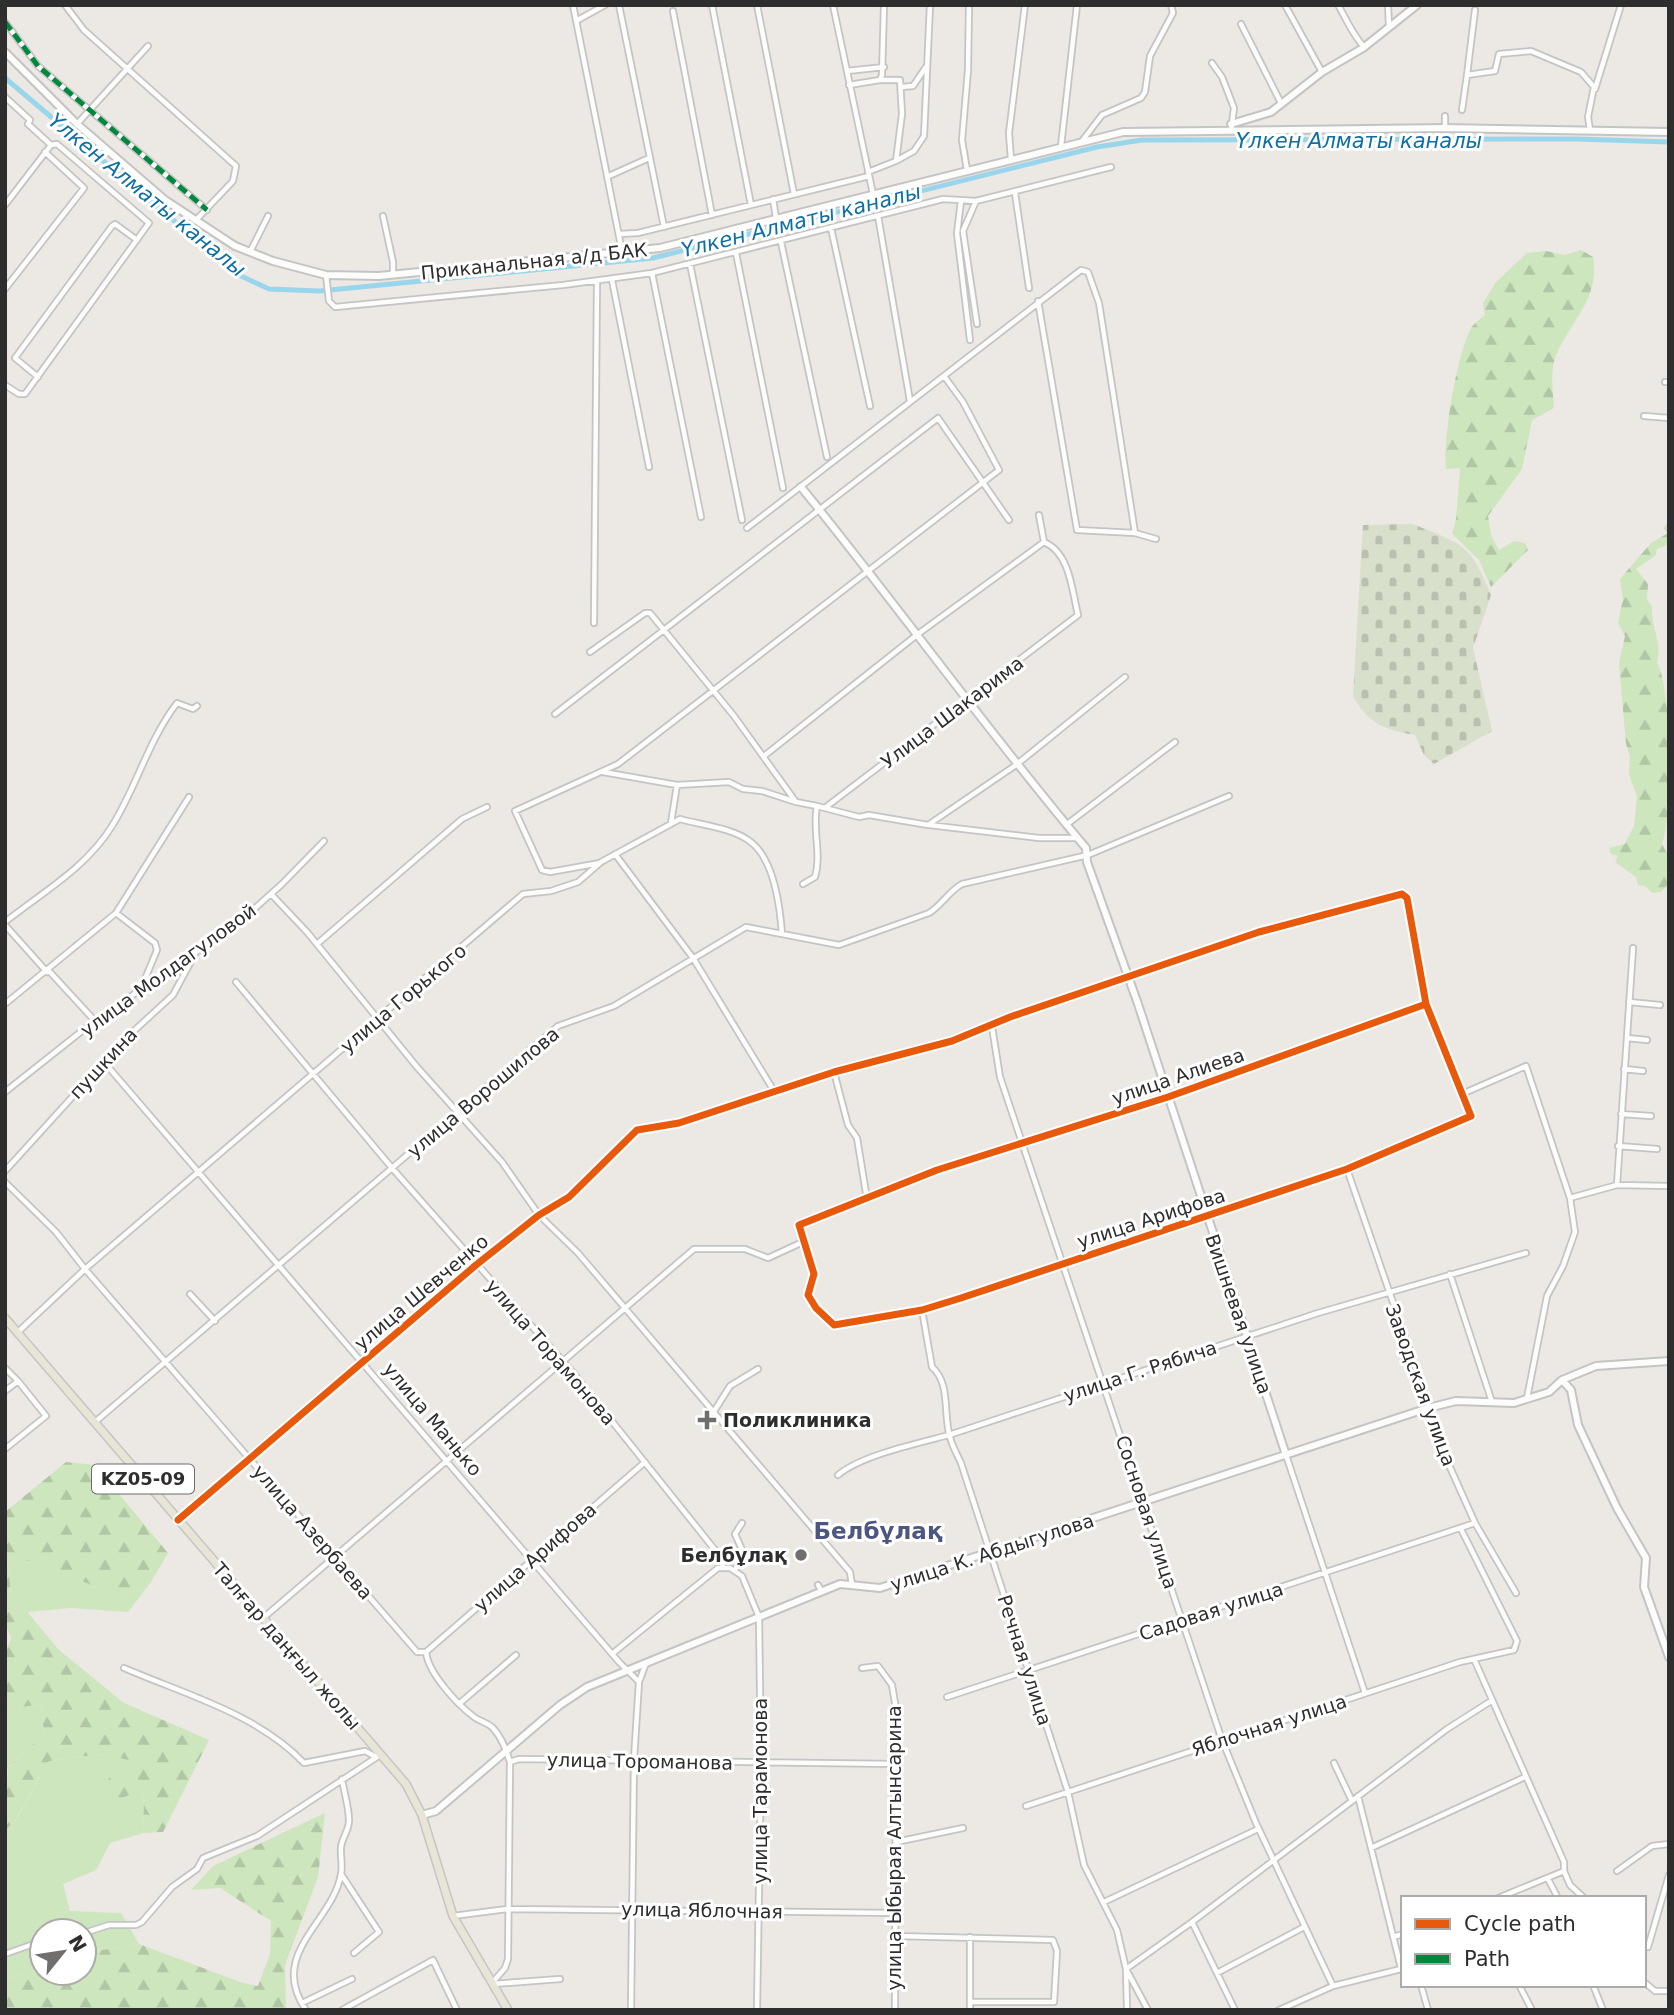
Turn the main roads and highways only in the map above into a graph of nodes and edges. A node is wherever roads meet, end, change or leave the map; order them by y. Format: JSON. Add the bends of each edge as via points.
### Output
{"nodes":[{"id":1,"x":5,"y":1318,"type":"edge"},
{"id":2,"x":508,"y":2010,"type":"edge"}],
"edges":[{"from":1,"to":2,"type":"main road","name":"Талғар даңғыл жолы","number":"KZ05-09","via":[[406,1784],[422,1815],[453,1916]]}]}
